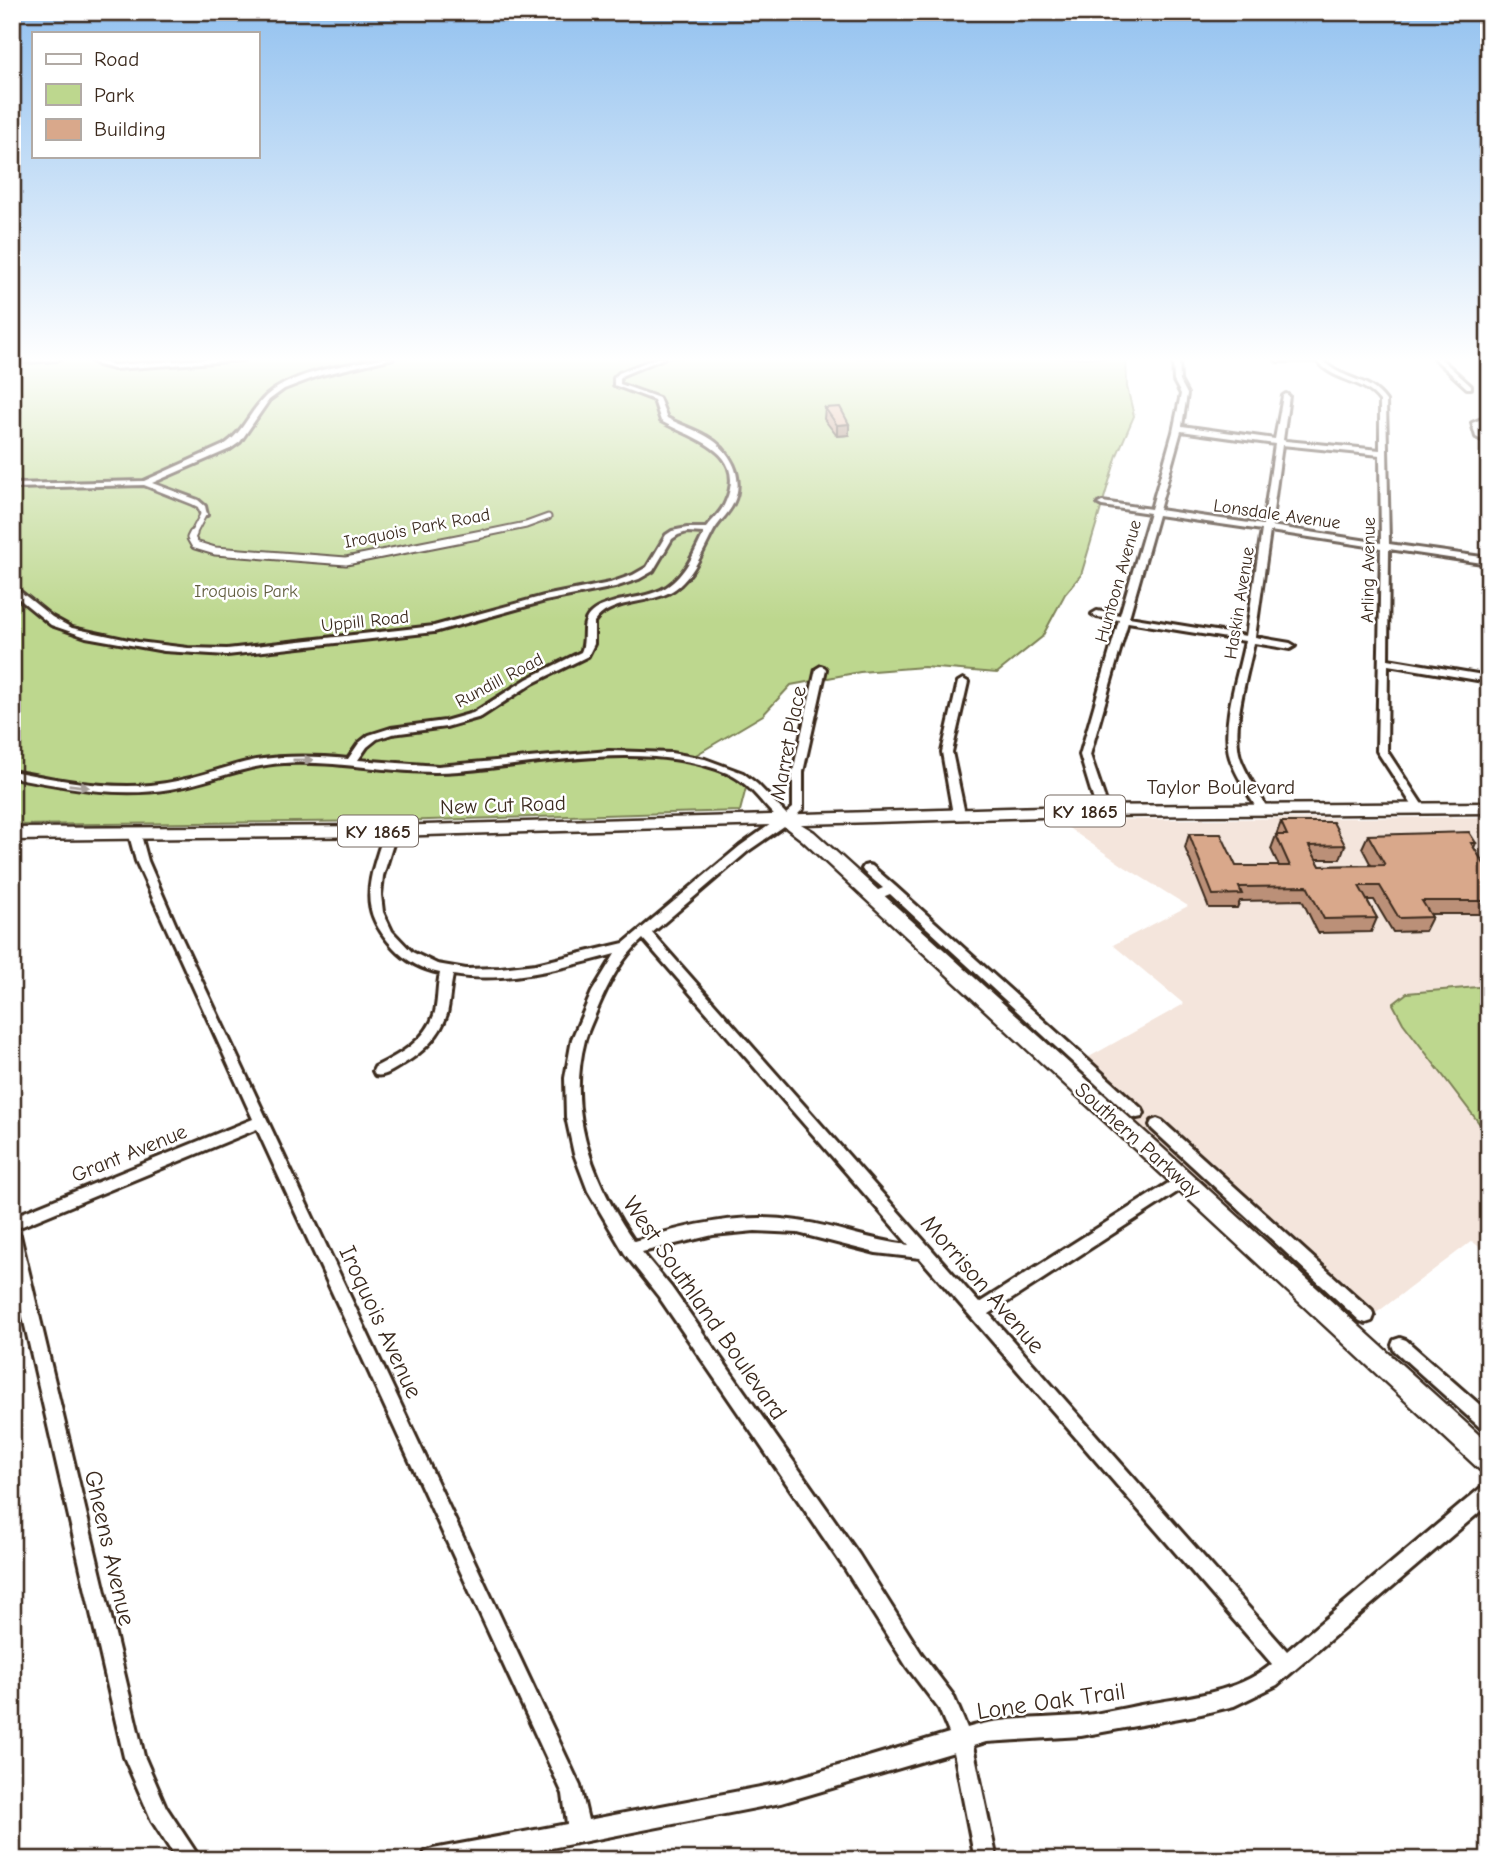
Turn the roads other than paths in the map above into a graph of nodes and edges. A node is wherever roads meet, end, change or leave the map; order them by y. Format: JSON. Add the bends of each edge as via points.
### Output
{"nodes":[{"id":1,"x":230,"y":445,"type":"edge"},
{"id":2,"x":713,"y":445,"type":"edge"},
{"id":3,"x":1173,"y":445,"type":"edge"},
{"id":4,"x":1279,"y":445,"type":"edge"},
{"id":5,"x":1312,"y":445,"type":"edge"},
{"id":6,"x":1384,"y":445,"type":"edge"},
{"id":7,"x":1384,"y":453,"type":"junction"},
{"id":8,"x":145,"y":483,"type":"junction"},
{"id":9,"x":12,"y":486,"type":"edge"},
{"id":10,"x":1102,"y":504,"type":"dead end"},
{"id":11,"x":1154,"y":512,"type":"junction"},
{"id":12,"x":204,"y":513,"type":"joint"},
{"id":13,"x":548,"y":517,"type":"dead end"},
{"id":14,"x":1267,"y":529,"type":"junction"},
{"id":15,"x":709,"y":531,"type":"junction"},
{"id":16,"x":1385,"y":545,"type":"junction"},
{"id":17,"x":1489,"y":561,"type":"edge"},
{"id":18,"x":12,"y":588,"type":"edge"},
{"id":19,"x":1097,"y":614,"type":"dead end"},
{"id":20,"x":1123,"y":618,"type":"junction"},
{"id":21,"x":1250,"y":640,"type":"junction"},
{"id":22,"x":1290,"y":646,"type":"dead end"},
{"id":23,"x":1383,"y":661,"type":"junction"},
{"id":24,"x":821,"y":669,"type":"dead end"},
{"id":25,"x":1489,"y":679,"type":"edge"},
{"id":26,"x":964,"y":682,"type":"dead end"},
{"id":27,"x":352,"y":761,"type":"junction"},
{"id":28,"x":12,"y":774,"type":"edge"},
{"id":29,"x":1489,"y":808,"type":"edge"},
{"id":30,"x":1420,"y":809,"type":"junction"},
{"id":31,"x":1263,"y":810,"type":"junction"},
{"id":32,"x":1103,"y":811,"type":"junction"},
{"id":33,"x":959,"y":814,"type":"junction"},
{"id":34,"x":786,"y":820,"type":"junction"},
{"id":35,"x":391,"y":831,"type":"junction"},
{"id":36,"x":12,"y":834,"type":"edge"},
{"id":37,"x":135,"y":835,"type":"junction"},
{"id":38,"x":868,"y":869,"type":"dead end"},
{"id":39,"x":882,"y":893,"type":"junction"},
{"id":40,"x":645,"y":933,"type":"junction"},
{"id":41,"x":629,"y":946,"type":"junction"},
{"id":42,"x":448,"y":969,"type":"junction"},
{"id":43,"x":380,"y":1071,"type":"dead end"},
{"id":44,"x":1113,"y":1089,"type":"junction"},
{"id":45,"x":1095,"y":1101,"type":"junction"},
{"id":46,"x":1138,"y":1112,"type":"dead end"},
{"id":47,"x":262,"y":1121,"type":"junction"},
{"id":48,"x":1157,"y":1125,"type":"dead end"},
{"id":49,"x":1183,"y":1181,"type":"junction"},
{"id":50,"x":12,"y":1224,"type":"edge"},
{"id":51,"x":12,"y":1235,"type":"edge"},
{"id":52,"x":630,"y":1249,"type":"junction"},
{"id":53,"x":923,"y":1251,"type":"junction"},
{"id":54,"x":978,"y":1312,"type":"junction"},
{"id":55,"x":1366,"y":1317,"type":"dead end"},
{"id":56,"x":1400,"y":1345,"type":"dead end"},
{"id":57,"x":1489,"y":1424,"type":"edge"},
{"id":58,"x":1489,"y":1461,"type":"edge"},
{"id":59,"x":1489,"y":1492,"type":"edge"},
{"id":60,"x":1286,"y":1665,"type":"junction"},
{"id":61,"x":962,"y":1741,"type":"junction"},
{"id":62,"x":579,"y":1831,"type":"junction"},
{"id":63,"x":190,"y":1860,"type":"edge"},
{"id":64,"x":433,"y":1860,"type":"edge"},
{"id":65,"x":986,"y":1860,"type":"edge"}],
"edges":[{"from":1,"to":8,"type":"street"},
{"from":2,"to":15,"type":"street","name":"Rundill Road","via":[[729,462],[734,484],[731,501]]},
{"from":3,"to":11,"type":"street","name":"Huntoon Avenue"},
{"from":4,"to":14,"type":"street","name":"Haskin Avenue"},
{"from":5,"to":7,"type":"street"},
{"from":6,"to":7,"type":"street","name":"Arling Avenue"},
{"from":7,"to":16,"type":"street","name":"Arling Avenue"},
{"from":8,"to":9,"type":"street","name":"Iroquois Park Road"},
{"from":8,"to":12,"type":"street","name":"Iroquois Park Road","via":[[195,502]]},
{"from":10,"to":11,"type":"street","name":"Lonsdale Avenue"},
{"from":11,"to":14,"type":"street","name":"Lonsdale Avenue"},
{"from":11,"to":20,"type":"street","name":"Huntoon Avenue"},
{"from":12,"to":13,"type":"street","name":"Iroquois Park Road","via":[[191,538],[198,547],[234,554],[346,561]]},
{"from":14,"to":16,"type":"street","name":"Lonsdale Avenue"},
{"from":14,"to":21,"type":"street","name":"Haskin Avenue"},
{"from":15,"to":18,"type":"street","name":"Uppill Road","via":[[675,533],[650,569],[622,583],[544,598],[435,629],[237,651],[207,652],[82,634],[52,622]]},
{"from":15,"to":27,"type":"street","name":"Rundill Road","via":[[684,576],[672,588],[593,615],[590,646],[576,660],[530,681],[477,715],[373,737]]},
{"from":16,"to":17,"type":"street","name":"Lonsdale Avenue"},
{"from":16,"to":23,"type":"street","name":"Arling Avenue"},
{"from":19,"to":20,"type":"street"},
{"from":20,"to":21,"type":"street"},
{"from":20,"to":32,"type":"street","name":"Huntoon Avenue","via":[[1085,755]]},
{"from":21,"to":22,"type":"street"},
{"from":21,"to":31,"type":"street","name":"Haskin Avenue","via":[[1233,753]]},
{"from":23,"to":25,"type":"street"},
{"from":23,"to":30,"type":"street","name":"Arling Avenue","via":[[1382,751]]},
{"from":24,"to":34,"type":"street","name":"Marret Place","via":[[798,772],[798,808]]},
{"from":26,"to":33,"type":"street","via":[[947,752]]},
{"from":28,"to":27,"type":"street","one_way":true,"via":[[86,787],[141,789],[275,761]]},
{"from":27,"to":34,"type":"street","via":[[431,769],[628,755],[677,756],[738,775]]},
{"from":29,"to":30,"type":"main road","name":"Taylor Boulevard","number":"KY 1865"},
{"from":30,"to":31,"type":"main road","name":"Taylor Boulevard","number":"KY 1865"},
{"from":31,"to":32,"type":"main road","name":"Taylor Boulevard","number":"KY 1865"},
{"from":32,"to":33,"type":"main road","name":"Taylor Boulevard","number":"KY 1865"},
{"from":33,"to":34,"type":"main road","name":"Taylor Boulevard","number":"KY 1865"},
{"from":34,"to":35,"type":"main road","name":"New Cut Road","number":"KY 1865"},
{"from":34,"to":39,"type":"main road","name":"Southern Parkway"},
{"from":34,"to":40,"type":"street","name":"West Southland Boulevard","via":[[756,839]]},
{"from":35,"to":37,"type":"main road","name":"New Cut Road","number":"KY 1865"},
{"from":35,"to":42,"type":"street","via":[[375,891],[378,916],[400,949]]},
{"from":36,"to":37,"type":"main road","name":"New Cut Road","number":"KY 1865"},
{"from":37,"to":47,"type":"street","name":"Iroquois Avenue","via":[[171,928]]},
{"from":38,"to":39,"type":"street"},
{"from":39,"to":44,"type":"street"},
{"from":39,"to":45,"type":"main road","name":"Southern Parkway"},
{"from":40,"to":41,"type":"street","name":"West Southland Boulevard"},
{"from":40,"to":53,"type":"street","name":"Morrison Avenue"},
{"from":41,"to":42,"type":"street","via":[[528,970],[476,974]]},
{"from":41,"to":52,"type":"street","name":"West Southland Boulevard","via":[[595,997],[575,1046],[572,1120],[581,1159],[597,1196]]},
{"from":42,"to":43,"type":"street","via":[[435,1026],[412,1052]]},
{"from":44,"to":45,"type":"street"},
{"from":44,"to":46,"type":"street"},
{"from":45,"to":49,"type":"main road","name":"Southern Parkway"},
{"from":47,"to":50,"type":"street","name":"Grant Avenue"},
{"from":47,"to":62,"type":"street","name":"Iroquois Avenue","via":[[573,1793]]},
{"from":48,"to":55,"type":"street"},
{"from":49,"to":54,"type":"street"},
{"from":49,"to":58,"type":"main road","name":"Southern Parkway"},
{"from":51,"to":63,"type":"street","name":"Gheens Avenue","via":[[134,1758],[159,1814]]},
{"from":52,"to":53,"type":"street","via":[[684,1232],[751,1223],[799,1227],[900,1251]]},
{"from":52,"to":61,"type":"street","name":"West Southland Boulevard","via":[[673,1303],[914,1660],[939,1690]]},
{"from":53,"to":54,"type":"street","name":"Morrison Avenue"},
{"from":54,"to":60,"type":"street","name":"Morrison Avenue"},
{"from":56,"to":57,"type":"street"},
{"from":59,"to":60,"type":"street","name":"Lone Oak Trail"},
{"from":60,"to":61,"type":"street","name":"Lone Oak Trail","via":[[1254,1688],[1202,1704],[1081,1726],[986,1732]]},
{"from":61,"to":62,"type":"street","name":"Lone Oak Trail","via":[[780,1793]]},
{"from":61,"to":65,"type":"street","name":"West Southland Boulevard"},
{"from":62,"to":64,"type":"street","name":"Lone Oak Trail"}]}
